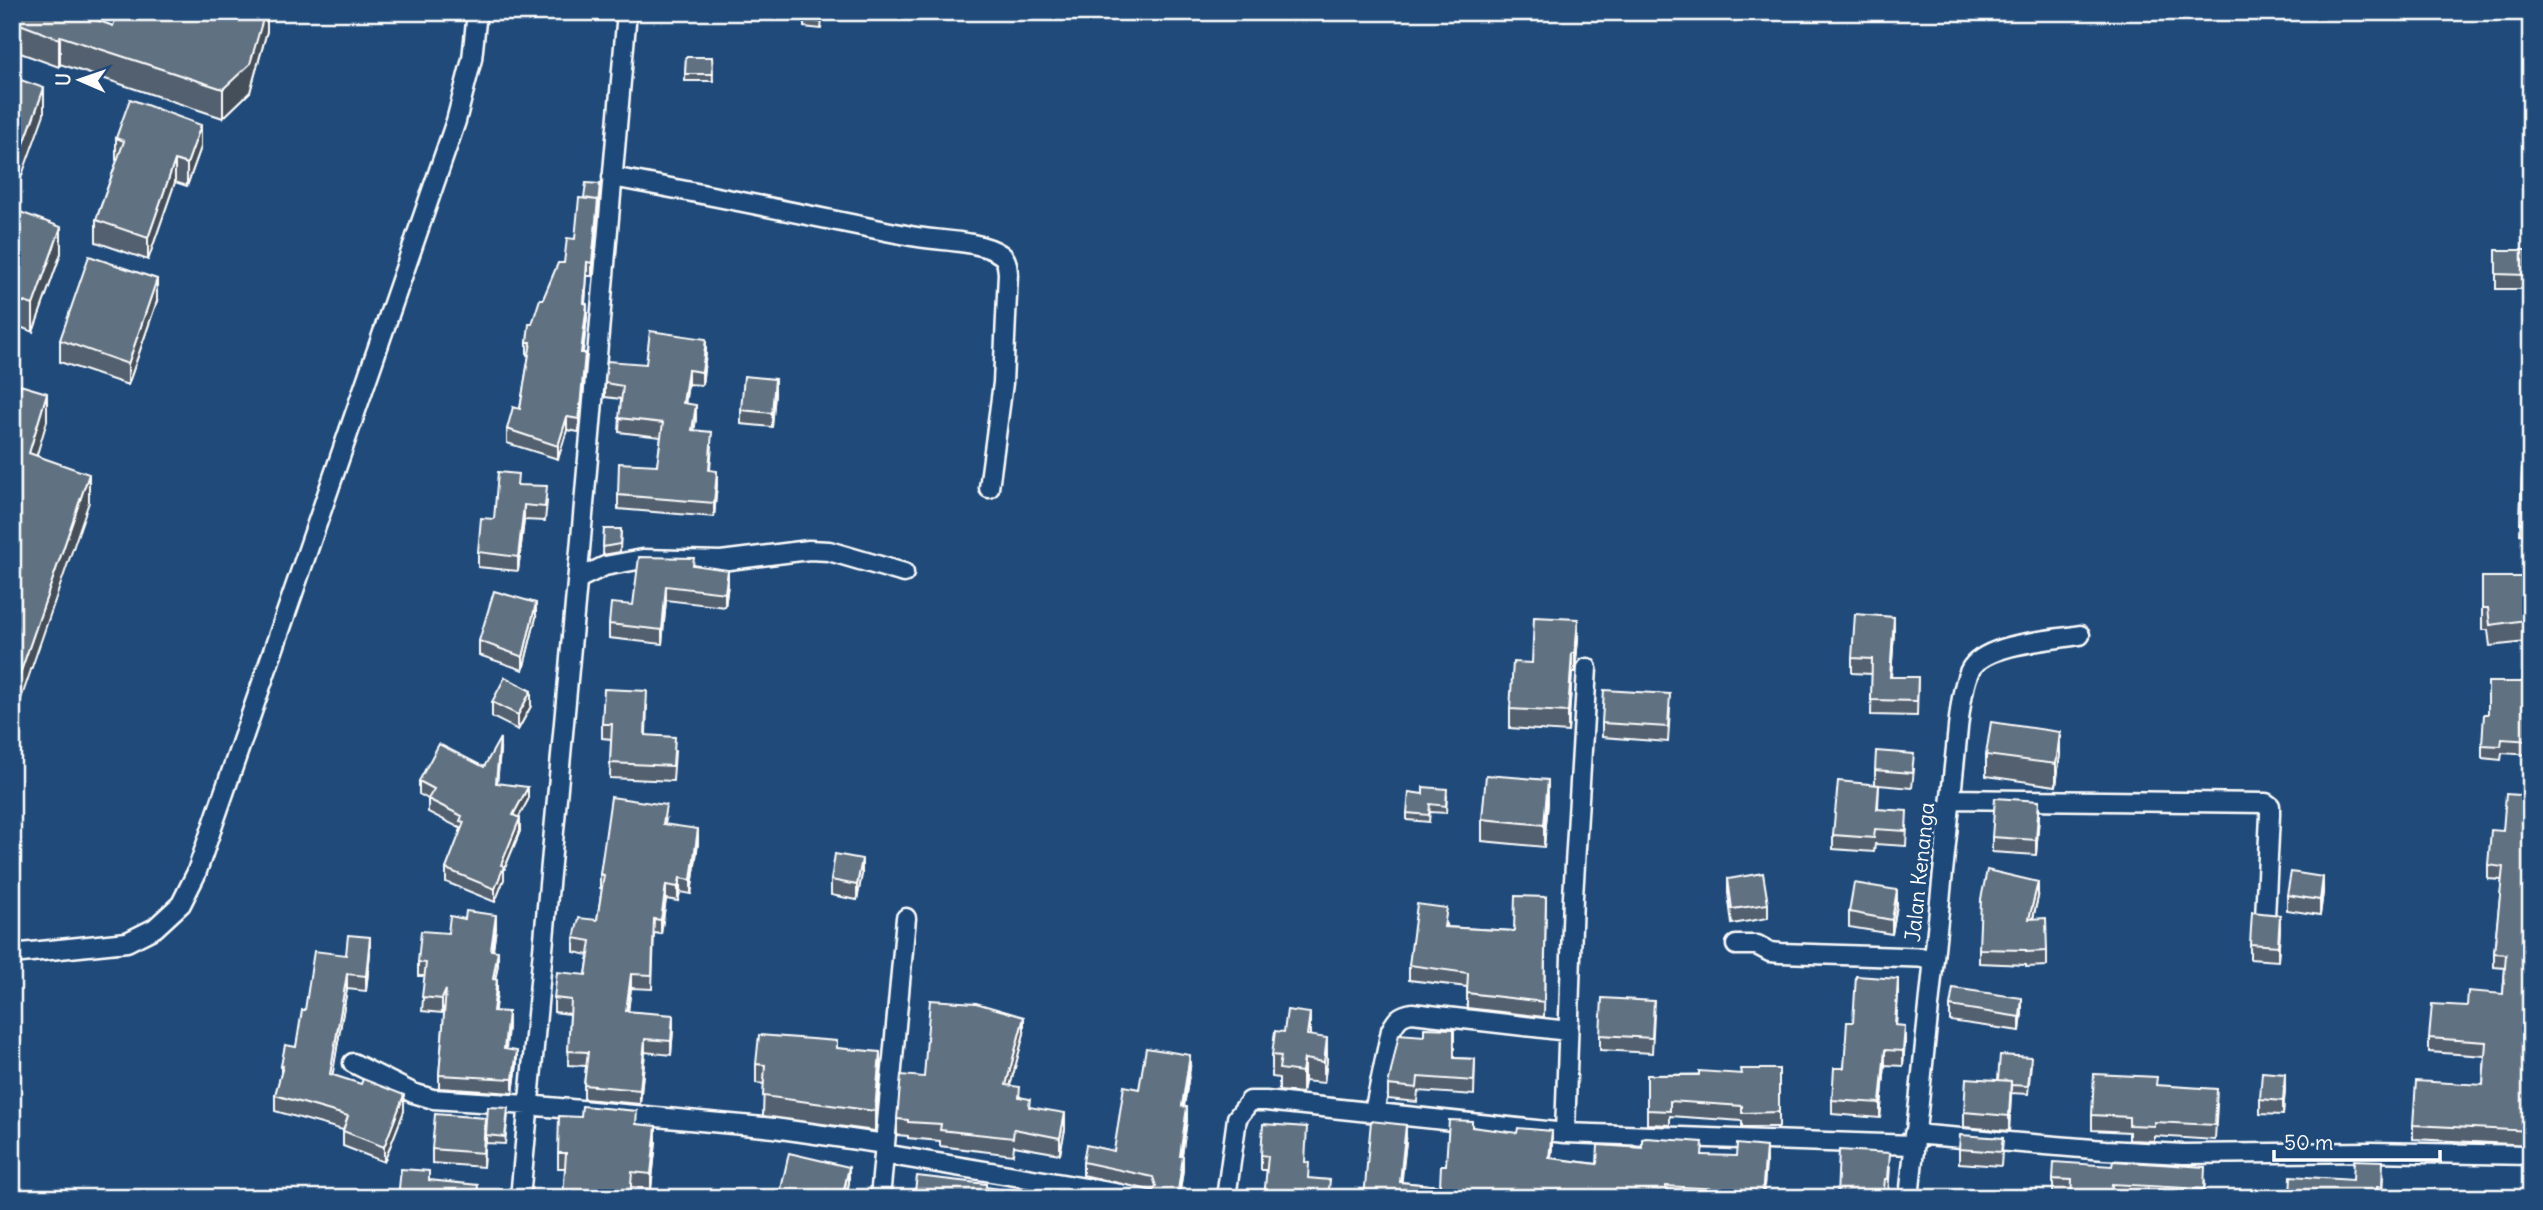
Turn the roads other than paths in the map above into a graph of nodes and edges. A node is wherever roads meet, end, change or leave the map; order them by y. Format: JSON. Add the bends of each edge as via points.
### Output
{"nodes":[{"id":1,"x":477,"y":12,"type":"edge"},
{"id":2,"x":627,"y":12,"type":"edge"},
{"id":3,"x":612,"y":177,"type":"junction"},
{"id":4,"x":989,"y":488,"type":"dead end"},
{"id":5,"x":904,"y":573,"type":"dead end"},
{"id":6,"x":578,"y":579,"type":"junction"},
{"id":7,"x":2080,"y":635,"type":"dead end"},
{"id":8,"x":1587,"y":668,"type":"dead end"},
{"id":9,"x":1951,"y":799,"type":"junction"},
{"id":10,"x":906,"y":918,"type":"dead end"},
{"id":11,"x":2265,"y":918,"type":"edge"},
{"id":12,"x":1736,"y":944,"type":"dead end"},
{"id":13,"x":12,"y":954,"type":"edge"},
{"id":14,"x":1933,"y":958,"type":"junction"},
{"id":15,"x":1569,"y":1031,"type":"junction"},
{"id":16,"x":353,"y":1063,"type":"dead end"},
{"id":17,"x":527,"y":1105,"type":"junction"},
{"id":18,"x":1374,"y":1112,"type":"junction"},
{"id":19,"x":1564,"y":1133,"type":"junction"},
{"id":20,"x":1913,"y":1140,"type":"junction"},
{"id":21,"x":884,"y":1149,"type":"junction"},
{"id":22,"x":2531,"y":1155,"type":"edge"},
{"id":23,"x":520,"y":1198,"type":"edge"},
{"id":24,"x":880,"y":1198,"type":"edge"},
{"id":25,"x":1144,"y":1198,"type":"edge"},
{"id":26,"x":1226,"y":1198,"type":"edge"},
{"id":27,"x":1909,"y":1198,"type":"edge"}],
"edges":[{"from":1,"to":13,"type":"street","via":[[472,59],[456,121],[196,874],[181,904],[155,928],[127,942]]},
{"from":2,"to":3,"type":"street"},
{"from":3,"to":4,"type":"street","via":[[1002,255],[1008,272],[1003,383]]},
{"from":3,"to":6,"type":"street"},
{"from":5,"to":6,"type":"street","via":[[829,551],[809,550],[731,560],[643,559],[605,566]]},
{"from":6,"to":17,"type":"street"},
{"from":7,"to":9,"type":"street","name":"Jalan Kenanga","via":[[1992,652],[1971,668],[1963,694]]},
{"from":8,"to":15,"type":"street"},
{"from":9,"to":11,"type":"street","via":[[2266,803],[2270,815]]},
{"from":9,"to":14,"type":"street","name":"Jalan Kenanga"},
{"from":10,"to":21,"type":"street"},
{"from":12,"to":14,"type":"street","via":[[1781,953]]},
{"from":14,"to":20,"type":"street","name":"Jalan Kenanga"},
{"from":15,"to":18,"type":"street","via":[[1403,1014],[1391,1030]]},
{"from":15,"to":19,"type":"street"},
{"from":16,"to":17,"type":"street","via":[[433,1099]]},
{"from":17,"to":21,"type":"street","via":[[774,1128]]},
{"from":17,"to":23,"type":"street"},
{"from":18,"to":19,"type":"street"},
{"from":18,"to":26,"type":"street","via":[[1250,1101],[1237,1118]]},
{"from":19,"to":20,"type":"street"},
{"from":20,"to":22,"type":"street","via":[[2183,1154]]},
{"from":20,"to":27,"type":"street","name":"Jalan Kenanga"},
{"from":21,"to":24,"type":"street"},
{"from":21,"to":25,"type":"street"}]}
